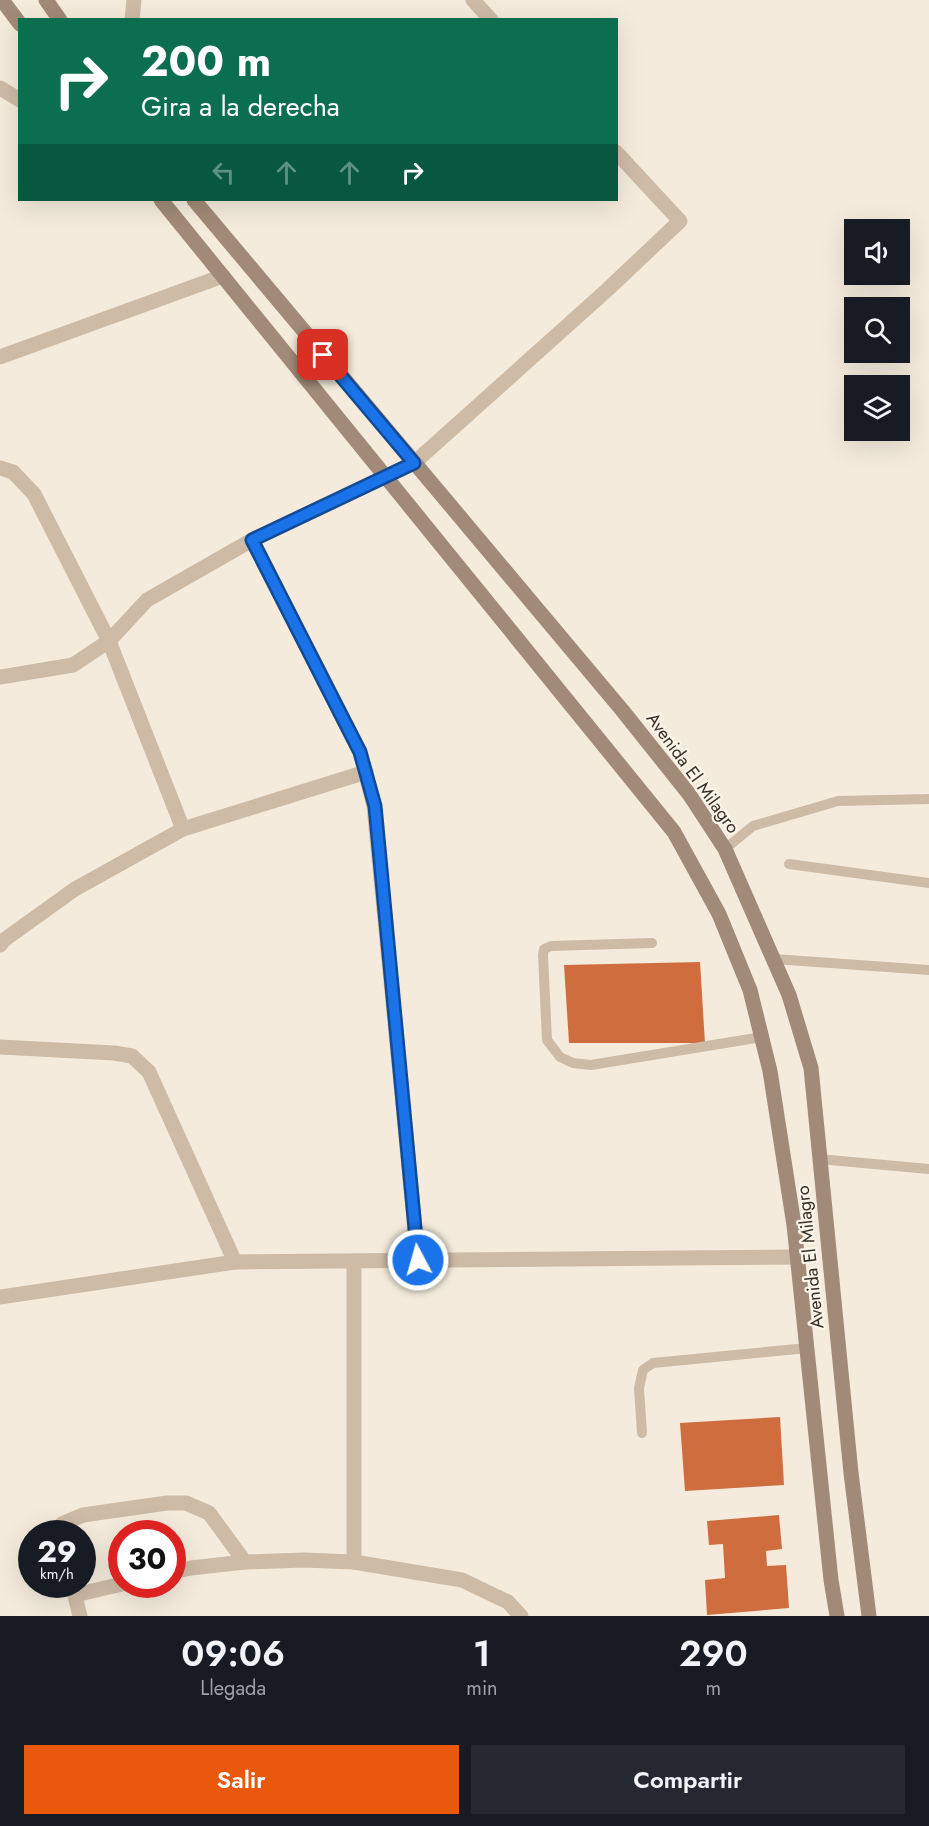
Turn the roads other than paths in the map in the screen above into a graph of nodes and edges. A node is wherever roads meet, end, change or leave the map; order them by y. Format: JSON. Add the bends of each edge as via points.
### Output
{"nodes":[{"id":1,"x":2,"y":0,"type":"edge"},
{"id":2,"x":46,"y":0,"type":"edge"},
{"id":3,"x":134,"y":0,"type":"edge"},
{"id":4,"x":473,"y":0,"type":"edge"},
{"id":5,"x":59,"y":18,"type":"edge"},
{"id":6,"x":132,"y":18,"type":"edge"},
{"id":7,"x":489,"y":18,"type":"edge"},
{"id":8,"x":18,"y":21,"type":"edge"},
{"id":9,"x":0,"y":88,"type":"edge"},
{"id":10,"x":18,"y":99,"type":"edge"},
{"id":11,"x":618,"y":154,"type":"edge"},
{"id":12,"x":162,"y":201,"type":"edge"},
{"id":13,"x":195,"y":201,"type":"edge"},
{"id":14,"x":223,"y":276,"type":"junction"},
{"id":15,"x":0,"y":357,"type":"edge"},
{"id":16,"x":414,"y":463,"type":"junction"},
{"id":17,"x":0,"y":468,"type":"edge"},
{"id":18,"x":386,"y":476,"type":"junction"},
{"id":19,"x":252,"y":540,"type":"junction"},
{"id":20,"x":109,"y":641,"type":"junction"},
{"id":21,"x":0,"y":677,"type":"edge"},
{"id":22,"x":366,"y":772,"type":"junction"},
{"id":23,"x":929,"y":799,"type":"edge"},
{"id":24,"x":183,"y":829,"type":"junction"},
{"id":25,"x":725,"y":849,"type":"junction"},
{"id":26,"x":789,"y":864,"type":"dead end"},
{"id":27,"x":929,"y":883,"type":"edge"},
{"id":28,"x":652,"y":943,"type":"dead end"},
{"id":29,"x":0,"y":945,"type":"edge"},
{"id":30,"x":774,"y":959,"type":"junction"},
{"id":31,"x":929,"y":970,"type":"edge"},
{"id":32,"x":762,"y":1037,"type":"junction"},
{"id":33,"x":0,"y":1047,"type":"edge"},
{"id":34,"x":819,"y":1159,"type":"junction"},
{"id":35,"x":929,"y":1168,"type":"edge"},
{"id":36,"x":798,"y":1257,"type":"junction"},
{"id":37,"x":418,"y":1260,"type":"junction"},
{"id":38,"x":354,"y":1261,"type":"junction"},
{"id":39,"x":235,"y":1262,"type":"junction"},
{"id":40,"x":0,"y":1297,"type":"edge"},
{"id":41,"x":807,"y":1348,"type":"junction"},
{"id":42,"x":642,"y":1433,"type":"dead end"},
{"id":43,"x":71,"y":1520,"type":"edge"},
{"id":44,"x":245,"y":1562,"type":"junction"},
{"id":45,"x":354,"y":1562,"type":"junction"},
{"id":46,"x":186,"y":1569,"type":"edge"},
{"id":47,"x":76,"y":1598,"type":"edge"},
{"id":48,"x":80,"y":1616,"type":"edge"},
{"id":49,"x":520,"y":1616,"type":"edge"},
{"id":50,"x":837,"y":1616,"type":"edge"},
{"id":51,"x":869,"y":1616,"type":"edge"}],
"edges":[{"from":1,"to":8,"type":"main road"},
{"from":2,"to":5,"type":"main road"},
{"from":3,"to":6,"type":"street"},
{"from":4,"to":7,"type":"street"},
{"from":9,"to":10,"type":"street"},
{"from":11,"to":16,"type":"street","via":[[680,221]]},
{"from":12,"to":14,"type":"main road","name":"Avenida El Milagro"},
{"from":13,"to":16,"type":"main road","name":"Avenida El Milagro"},
{"from":14,"to":15,"type":"street"},
{"from":14,"to":18,"type":"main road","name":"Avenida El Milagro"},
{"from":16,"to":18,"type":"street"},
{"from":16,"to":25,"type":"main road","name":"Avenida El Milagro","via":[[629,719],[689,794]]},
{"from":17,"to":20,"type":"street","via":[[13,472],[34,494]]},
{"from":18,"to":19,"type":"street"},
{"from":18,"to":32,"type":"main road","name":"Avenida El Milagro","via":[[674,832],[718,914],[750,990]]},
{"from":19,"to":20,"type":"street","via":[[147,600]]},
{"from":19,"to":22,"type":"street","via":[[360,752]]},
{"from":20,"to":21,"type":"street","via":[[73,665]]},
{"from":20,"to":24,"type":"street"},
{"from":22,"to":24,"type":"street"},
{"from":22,"to":37,"type":"street","via":[[375,806]]},
{"from":23,"to":25,"type":"lane","via":[[838,801],[753,826]]},
{"from":24,"to":29,"type":"street","via":[[75,889]]},
{"from":25,"to":30,"type":"main road","name":"Avenida El Milagro"},
{"from":26,"to":27,"type":"lane"},
{"from":28,"to":32,"type":"lane","via":[[544,949],[547,1040],[560,1057],[591,1065]]},
{"from":30,"to":31,"type":"lane"},
{"from":30,"to":34,"type":"main road","name":"Avenida El Milagro","via":[[810,1068]]},
{"from":32,"to":36,"type":"main road","name":"Avenida El Milagro"},
{"from":33,"to":39,"type":"street","via":[[132,1056],[149,1072]]},
{"from":34,"to":35,"type":"lane"},
{"from":34,"to":51,"type":"main road","name":"Avenida El Milagro"},
{"from":36,"to":37,"type":"street"},
{"from":36,"to":41,"type":"main road","name":"Avenida El Milagro"},
{"from":37,"to":38,"type":"street"},
{"from":38,"to":39,"type":"street"},
{"from":38,"to":45,"type":"street"},
{"from":39,"to":40,"type":"street"},
{"from":41,"to":42,"type":"lane","via":[[653,1363],[643,1370],[639,1388]]},
{"from":41,"to":50,"type":"main road","name":"Avenida El Milagro"},
{"from":43,"to":44,"type":"street","via":[[83,1515],[186,1503],[208,1513]]},
{"from":44,"to":45,"type":"street"},
{"from":44,"to":46,"type":"street"},
{"from":45,"to":49,"type":"street","via":[[462,1580],[508,1602]]},
{"from":47,"to":48,"type":"street"}]}
